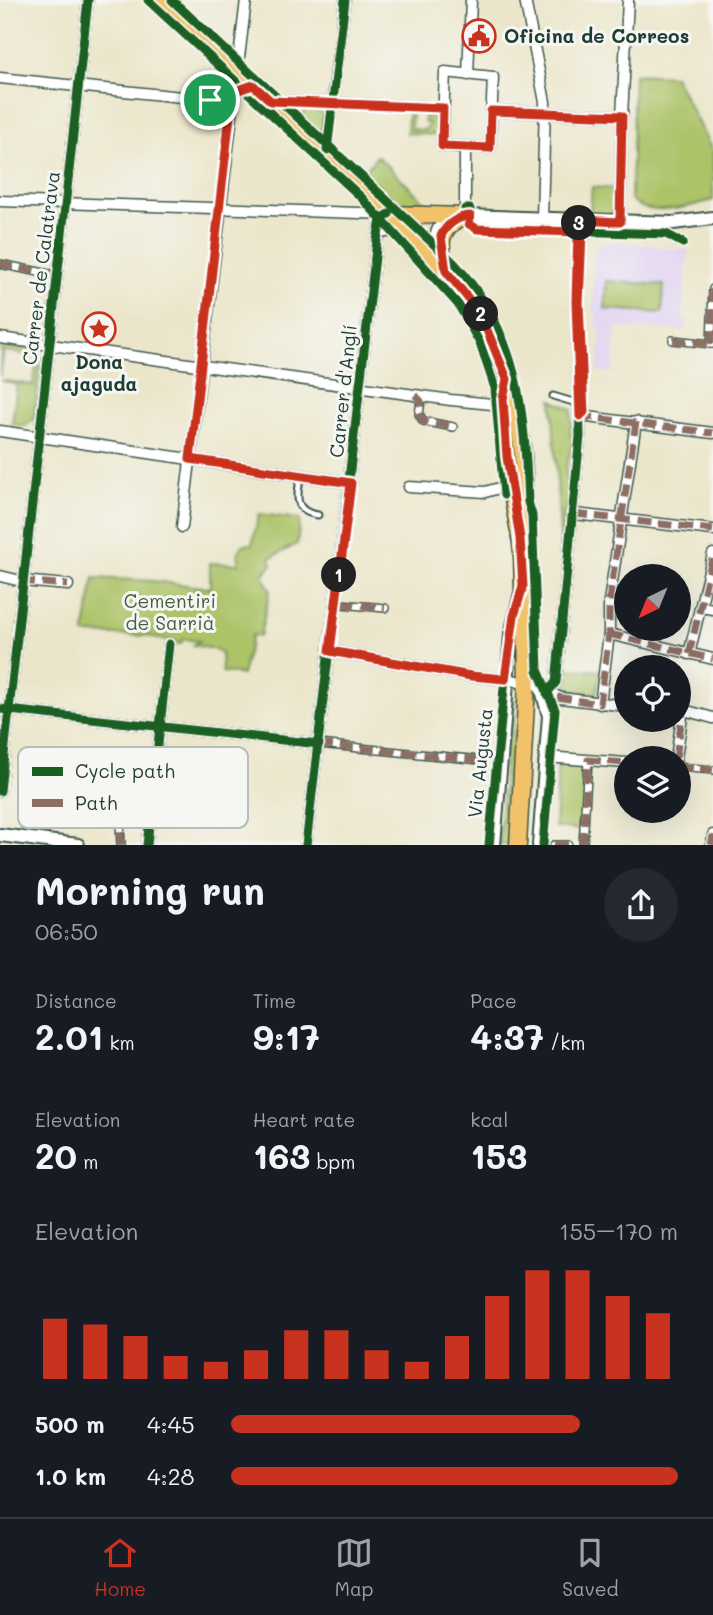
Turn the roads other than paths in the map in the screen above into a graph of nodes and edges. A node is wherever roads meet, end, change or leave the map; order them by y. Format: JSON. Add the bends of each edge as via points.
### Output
{"nodes":[{"id":1,"x":88,"y":0,"type":"edge"},
{"id":2,"x":160,"y":0,"type":"edge"},
{"id":3,"x":246,"y":0,"type":"edge"},
{"id":4,"x":345,"y":0,"type":"edge"},
{"id":5,"x":471,"y":0,"type":"edge"},
{"id":6,"x":525,"y":0,"type":"edge"},
{"id":7,"x":628,"y":0,"type":"edge"},
{"id":8,"x":236,"y":70,"type":"junction"},
{"id":9,"x":468,"y":75,"type":"junction"},
{"id":10,"x":0,"y":78,"type":"edge"},
{"id":11,"x":253,"y":85,"type":"junction"},
{"id":12,"x":78,"y":86,"type":"junction"},
{"id":13,"x":234,"y":91,"type":"junction"},
{"id":14,"x":210,"y":100,"type":"junction"},
{"id":15,"x":271,"y":101,"type":"junction"},
{"id":16,"x":331,"y":106,"type":"junction"},
{"id":17,"x":443,"y":108,"type":"junction"},
{"id":18,"x":491,"y":111,"type":"junction"},
{"id":19,"x":544,"y":114,"type":"junction"},
{"id":20,"x":230,"y":116,"type":"junction"},
{"id":21,"x":622,"y":116,"type":"junction"},
{"id":22,"x":465,"y":147,"type":"junction"},
{"id":23,"x":326,"y":153,"type":"junction"},
{"id":24,"x":0,"y":201,"type":"edge"},
{"id":25,"x":66,"y":204,"type":"junction"},
{"id":26,"x":220,"y":208,"type":"junction"},
{"id":27,"x":389,"y":215,"type":"junction"},
{"id":28,"x":465,"y":216,"type":"junction"},
{"id":29,"x":713,"y":218,"type":"edge"},
{"id":30,"x":542,"y":220,"type":"junction"},
{"id":31,"x":579,"y":220,"type":"junction"},
{"id":32,"x":620,"y":222,"type":"junction"},
{"id":33,"x":379,"y":232,"type":"junction"},
{"id":34,"x":408,"y":232,"type":"junction"},
{"id":35,"x":0,"y":264,"type":"edge"},
{"id":36,"x":442,"y":267,"type":"junction"},
{"id":37,"x":59,"y":276,"type":"junction"},
{"id":38,"x":713,"y":289,"type":"edge"},
{"id":39,"x":0,"y":338,"type":"edge"},
{"id":40,"x":673,"y":340,"type":"dead end"},
{"id":41,"x":712,"y":344,"type":"edge"},
{"id":42,"x":50,"y":345,"type":"junction"},
{"id":43,"x":202,"y":365,"type":"junction"},
{"id":44,"x":360,"y":387,"type":"junction"},
{"id":45,"x":508,"y":389,"type":"junction"},
{"id":46,"x":415,"y":395,"type":"junction"},
{"id":47,"x":553,"y":396,"type":"dead end"},
{"id":48,"x":580,"y":404,"type":"junction"},
{"id":49,"x":580,"y":416,"type":"junction"},
{"id":50,"x":636,"y":422,"type":"junction"},
{"id":51,"x":453,"y":427,"type":"dead end"},
{"id":52,"x":0,"y":431,"type":"edge"},
{"id":53,"x":713,"y":433,"type":"edge"},
{"id":54,"x":38,"y":437,"type":"junction"},
{"id":55,"x":190,"y":459,"type":"junction"},
{"id":56,"x":300,"y":476,"type":"junction"},
{"id":57,"x":351,"y":483,"type":"junction"},
{"id":58,"x":510,"y":485,"type":"junction"},
{"id":59,"x":409,"y":487,"type":"dead end"},
{"id":60,"x":575,"y":514,"type":"junction"},
{"id":61,"x":318,"y":515,"type":"dead end"},
{"id":62,"x":622,"y":520,"type":"junction"},
{"id":63,"x":182,"y":527,"type":"dead end"},
{"id":64,"x":713,"y":530,"type":"edge"},
{"id":65,"x":520,"y":538,"type":"junction"},
{"id":66,"x":713,"y":554,"type":"edge"},
{"id":67,"x":0,"y":576,"type":"edge"},
{"id":68,"x":21,"y":581,"type":"junction"},
{"id":69,"x":68,"y":585,"type":"dead end"},
{"id":70,"x":523,"y":586,"type":"junction"},
{"id":71,"x":341,"y":604,"type":"dead end"},
{"id":72,"x":701,"y":607,"type":"junction"},
{"id":73,"x":385,"y":608,"type":"dead end"},
{"id":74,"x":713,"y":608,"type":"edge"},
{"id":75,"x":610,"y":634,"type":"junction"},
{"id":76,"x":169,"y":644,"type":"dead end"},
{"id":77,"x":330,"y":651,"type":"junction"},
{"id":78,"x":690,"y":654,"type":"junction"},
{"id":79,"x":713,"y":659,"type":"edge"},
{"id":80,"x":508,"y":679,"type":"junction"},
{"id":81,"x":539,"y":689,"type":"junction"},
{"id":82,"x":600,"y":704,"type":"junction"},
{"id":83,"x":614,"y":705,"type":"edge"},
{"id":84,"x":5,"y":709,"type":"edge"},
{"id":85,"x":691,"y":712,"type":"edge"},
{"id":86,"x":713,"y":718,"type":"edge"},
{"id":87,"x":160,"y":726,"type":"junction"},
{"id":88,"x":319,"y":744,"type":"junction"},
{"id":89,"x":158,"y":747,"type":"edge"},
{"id":90,"x":546,"y":757,"type":"junction"},
{"id":91,"x":480,"y":760,"type":"dead end"},
{"id":92,"x":588,"y":760,"type":"junction"},
{"id":93,"x":614,"y":762,"type":"edge"},
{"id":94,"x":691,"y":768,"type":"edge"},
{"id":95,"x":713,"y":769,"type":"edge"},
{"id":96,"x":0,"y":791,"type":"edge"},
{"id":97,"x":0,"y":835,"type":"edge"},
{"id":98,"x":713,"y":835,"type":"edge"},
{"id":99,"x":78,"y":845,"type":"edge"},
{"id":100,"x":306,"y":845,"type":"edge"},
{"id":101,"x":494,"y":845,"type":"edge"},
{"id":102,"x":518,"y":845,"type":"edge"},
{"id":103,"x":539,"y":845,"type":"edge"},
{"id":104,"x":554,"y":845,"type":"edge"},
{"id":105,"x":568,"y":845,"type":"edge"},
{"id":106,"x":583,"y":845,"type":"edge"},
{"id":107,"x":711,"y":845,"type":"edge"}],
"edges":[{"from":1,"to":12,"type":"street","name":"Carrer de Calatrava"},
{"from":2,"to":8,"type":"main road","name":"Via Augusta"},
{"from":3,"to":8,"type":"street"},
{"from":4,"to":16,"type":"street"},
{"from":5,"to":9,"type":"street"},
{"from":6,"to":19,"type":"street"},
{"from":7,"to":21,"type":"street"},
{"from":8,"to":11,"type":"main road","name":"Via Augusta"},
{"from":8,"to":13,"type":"street"},
{"from":9,"to":17,"type":"street","via":[[445,72]]},
{"from":9,"to":18,"type":"street","via":[[493,77]]},
{"from":10,"to":12,"type":"street"},
{"from":11,"to":13,"type":"street"},
{"from":11,"to":15,"type":"main road","name":"Via Augusta"},
{"from":12,"to":14,"type":"street"},
{"from":12,"to":25,"type":"street","name":"Carrer de Calatrava"},
{"from":13,"to":14,"type":"street"},
{"from":13,"to":20,"type":"street"},
{"from":14,"to":20,"type":"street","via":[[225,107]]},
{"from":15,"to":16,"type":"street"},
{"from":15,"to":23,"type":"main road","name":"Via Augusta"},
{"from":16,"to":17,"type":"street"},
{"from":16,"to":23,"type":"street"},
{"from":17,"to":22,"type":"street","via":[[442,146]]},
{"from":18,"to":19,"type":"street"},
{"from":18,"to":22,"type":"street","via":[[490,148]]},
{"from":19,"to":21,"type":"street"},
{"from":19,"to":30,"type":"street"},
{"from":20,"to":26,"type":"street"},
{"from":21,"to":32,"type":"street"},
{"from":22,"to":28,"type":"street"},
{"from":23,"to":27,"type":"main road","name":"Via Augusta"},
{"from":24,"to":25,"type":"street"},
{"from":25,"to":26,"type":"street"},
{"from":25,"to":37,"type":"street","name":"Carrer de Calatrava"},
{"from":26,"to":27,"type":"street"},
{"from":26,"to":43,"type":"street"},
{"from":27,"to":28,"type":"main road"},
{"from":27,"to":33,"type":"street","name":"Carrer d'Anglí","via":[[381,220]]},
{"from":27,"to":34,"type":"main road","name":"Via Augusta"},
{"from":28,"to":30,"type":"street"},
{"from":28,"to":36,"type":"main road","via":[[441,236]]},
{"from":29,"to":32,"type":"street"},
{"from":30,"to":31,"type":"street"},
{"from":31,"to":32,"type":"street"},
{"from":31,"to":48,"type":"street"},
{"from":33,"to":34,"type":"street"},
{"from":33,"to":44,"type":"street","name":"Carrer d'Anglí"},
{"from":34,"to":36,"type":"main road","name":"Via Augusta"},
{"from":35,"to":37,"type":"street"},
{"from":36,"to":45,"type":"main road","name":"Via Augusta","via":[[480,313]]},
{"from":37,"to":42,"type":"street","name":"Carrer de Calatrava"},
{"from":38,"to":41,"type":"street"},
{"from":39,"to":42,"type":"street"},
{"from":40,"to":41,"type":"street"},
{"from":42,"to":43,"type":"street"},
{"from":42,"to":54,"type":"street","name":"Carrer de Calatrava"},
{"from":43,"to":44,"type":"street"},
{"from":43,"to":55,"type":"street"},
{"from":44,"to":46,"type":"street"},
{"from":44,"to":57,"type":"street","name":"Carrer d'Anglí"},
{"from":45,"to":46,"type":"street","via":[[492,404]]},
{"from":45,"to":58,"type":"main road","name":"Via Augusta"},
{"from":45,"to":65,"type":"main road","name":"Via Augusta","via":[[522,471]]},
{"from":46,"to":51,"type":"street","via":[[421,401],[423,421]]},
{"from":47,"to":48,"type":"lane"},
{"from":48,"to":49,"type":"street"},
{"from":49,"to":50,"type":"street"},
{"from":49,"to":60,"type":"street"},
{"from":50,"to":53,"type":"street"},
{"from":50,"to":62,"type":"street"},
{"from":52,"to":54,"type":"street"},
{"from":54,"to":55,"type":"street"},
{"from":54,"to":68,"type":"street","name":"Carrer de Calatrava"},
{"from":55,"to":56,"type":"street"},
{"from":55,"to":63,"type":"street"},
{"from":56,"to":57,"type":"street"},
{"from":56,"to":61,"type":"lane","via":[[299,508]]},
{"from":57,"to":77,"type":"street","name":"Carrer d'Anglí"},
{"from":58,"to":59,"type":"street","via":[[488,492]]},
{"from":58,"to":65,"type":"main road","name":"Via Augusta"},
{"from":60,"to":62,"type":"street"},
{"from":60,"to":81,"type":"street","via":[[555,688]]},
{"from":62,"to":64,"type":"street"},
{"from":62,"to":75,"type":"street"},
{"from":65,"to":70,"type":"main road","name":"Via Augusta"},
{"from":66,"to":72,"type":"street"},
{"from":67,"to":68,"type":"street"},
{"from":68,"to":69,"type":"street"},
{"from":68,"to":84,"type":"street","name":"Carrer de Calatrava"},
{"from":70,"to":80,"type":"street","name":"Via Augusta","via":[[512,625]]},
{"from":70,"to":81,"type":"main road","name":"Via Augusta","via":[[527,658]]},
{"from":71,"to":73,"type":"street"},
{"from":72,"to":74,"type":"street"},
{"from":72,"to":78,"type":"street"},
{"from":75,"to":78,"type":"street"},
{"from":75,"to":82,"type":"street"},
{"from":76,"to":87,"type":"street"},
{"from":77,"to":80,"type":"street"},
{"from":77,"to":88,"type":"street","name":"Carrer d'Anglí"},
{"from":78,"to":79,"type":"street"},
{"from":80,"to":81,"type":"street"},
{"from":80,"to":101,"type":"street","name":"Via Augusta"},
{"from":81,"to":82,"type":"street"},
{"from":81,"to":90,"type":"street","name":"Via Augusta","via":[[549,716]]},
{"from":81,"to":102,"type":"main road","name":"Via Augusta","via":[[526,703]]},
{"from":82,"to":83,"type":"street"},
{"from":84,"to":87,"type":"street"},
{"from":84,"to":96,"type":"street","name":"Carrer de Calatrava"},
{"from":85,"to":86,"type":"street"},
{"from":87,"to":88,"type":"street"},
{"from":87,"to":89,"type":"street"},
{"from":88,"to":91,"type":"street"},
{"from":88,"to":100,"type":"street","name":"Carrer d'Anglí"},
{"from":90,"to":92,"type":"street"},
{"from":90,"to":103,"type":"street","name":"Via Augusta"},
{"from":92,"to":93,"type":"street"},
{"from":92,"to":106,"type":"street"},
{"from":94,"to":95,"type":"street"},
{"from":97,"to":99,"type":"street"},
{"from":98,"to":107,"type":"street"},
{"from":104,"to":105,"type":"street"}]}
